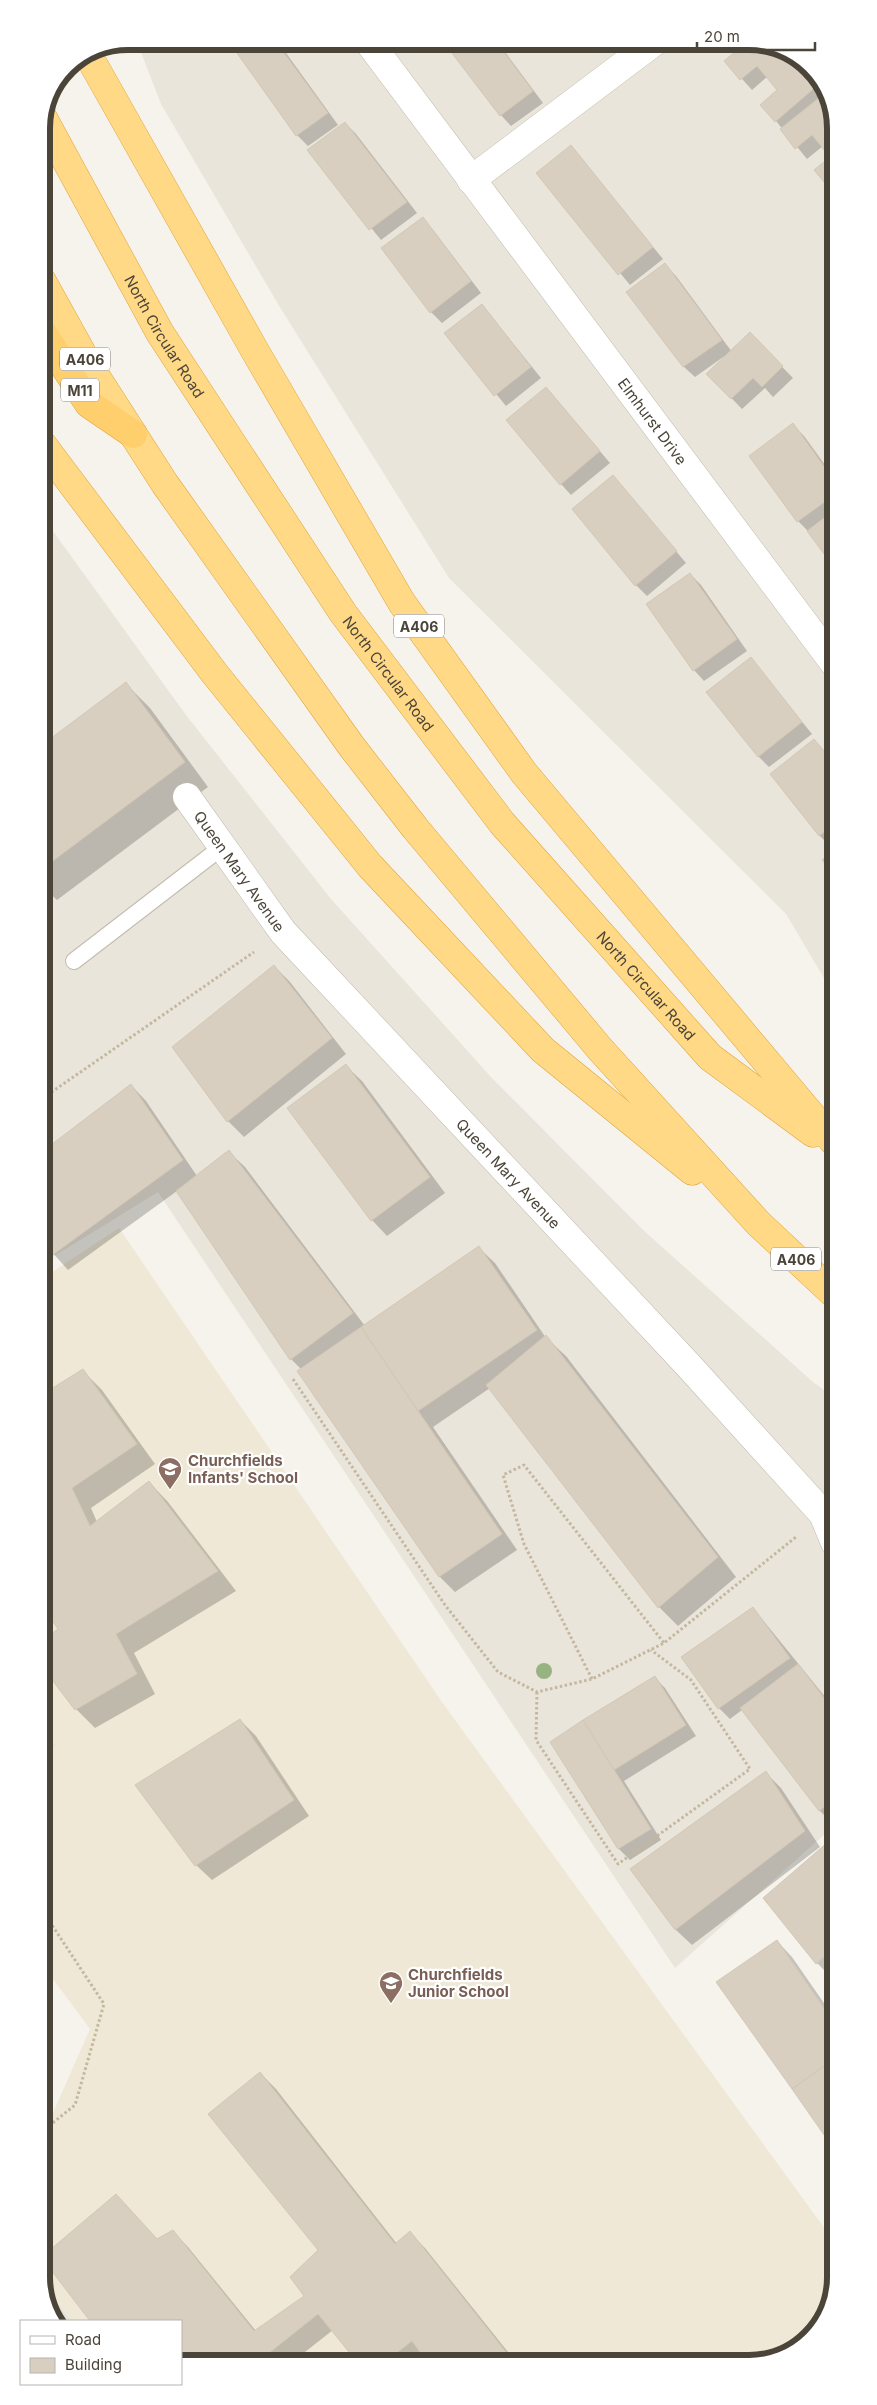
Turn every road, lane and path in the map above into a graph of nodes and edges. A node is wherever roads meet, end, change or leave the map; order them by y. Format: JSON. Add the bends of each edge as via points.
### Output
{"nodes":[{"id":1,"x":375,"y":50,"type":"edge"},
{"id":2,"x":643,"y":50,"type":"edge"},
{"id":3,"x":91,"y":60,"type":"edge"},
{"id":4,"x":50,"y":131,"type":"edge"},
{"id":5,"x":471,"y":180,"type":"junction"},
{"id":6,"x":50,"y":295,"type":"edge"},
{"id":7,"x":50,"y":344,"type":"edge"},
{"id":8,"x":133,"y":434,"type":"junction"},
{"id":9,"x":50,"y":455,"type":"edge"},
{"id":10,"x":827,"y":655,"type":"edge"},
{"id":11,"x":187,"y":798,"type":"dead end"},
{"id":12,"x":222,"y":847,"type":"junction"},
{"id":13,"x":283,"y":932,"type":"junction"},
{"id":14,"x":74,"y":961,"type":"dead end"},
{"id":15,"x":50,"y":1093,"type":"edge"},
{"id":16,"x":827,"y":1134,"type":"edge"},
{"id":17,"x":827,"y":1144,"type":"edge"},
{"id":18,"x":758,"y":1223,"type":"junction"},
{"id":19,"x":827,"y":1287,"type":"edge"},
{"id":20,"x":293,"y":1379,"type":"dead end"},
{"id":21,"x":824,"y":1514,"type":"junction"},
{"id":22,"x":827,"y":1522,"type":"edge"},
{"id":23,"x":664,"y":1643,"type":"junction"},
{"id":24,"x":651,"y":1650,"type":"junction"},
{"id":25,"x":592,"y":1679,"type":"junction"},
{"id":26,"x":537,"y":1692,"type":"junction"},
{"id":27,"x":50,"y":1922,"type":"edge"},
{"id":28,"x":50,"y":2125,"type":"edge"}],
"edges":[{"from":1,"to":5,"type":"street","name":"Elmhurst Drive"},
{"from":2,"to":5,"type":"street"},
{"from":3,"to":16,"type":"highway","number":"A406","via":[[402,603],[524,773]]},
{"from":4,"to":17,"type":"highway","name":"North Circular Road","via":[[165,341],[344,613],[502,823],[710,1057]]},
{"from":5,"to":10,"type":"street","name":"Elmhurst Drive"},
{"from":6,"to":8,"type":"highway","number":"A406","via":[[88,364]]},
{"from":7,"to":8,"type":"highway","number":"M11","via":[[89,404]]},
{"from":8,"to":18,"type":"highway","number":"A406","via":[[352,747],[415,828],[600,1048]]},
{"from":9,"to":18,"type":"highway","number":"A406","via":[[215,674],[370,866],[542,1050]]},
{"from":11,"to":12,"type":"street","name":"Queen Mary Avenue"},
{"from":12,"to":13,"type":"street","name":"Queen Mary Avenue"},
{"from":12,"to":14,"type":"lane"},
{"from":13,"to":15,"type":"path"},
{"from":13,"to":21,"type":"street","name":"Queen Mary Avenue"},
{"from":18,"to":19,"type":"highway","number":"A406"},
{"from":20,"to":26,"type":"path","via":[[445,1605],[498,1672]]},
{"from":21,"to":22,"type":"street","name":"Queen Mary Avenue"},
{"from":21,"to":23,"type":"path"},
{"from":23,"to":24,"type":"path"},
{"from":23,"to":25,"type":"path","via":[[524,1464],[503,1475],[524,1544]]},
{"from":24,"to":25,"type":"path"},
{"from":24,"to":26,"type":"path","via":[[691,1680],[750,1769],[618,1864],[536,1740]]},
{"from":25,"to":26,"type":"path"},
{"from":27,"to":28,"type":"path","via":[[104,2004],[75,2105]]}]}
